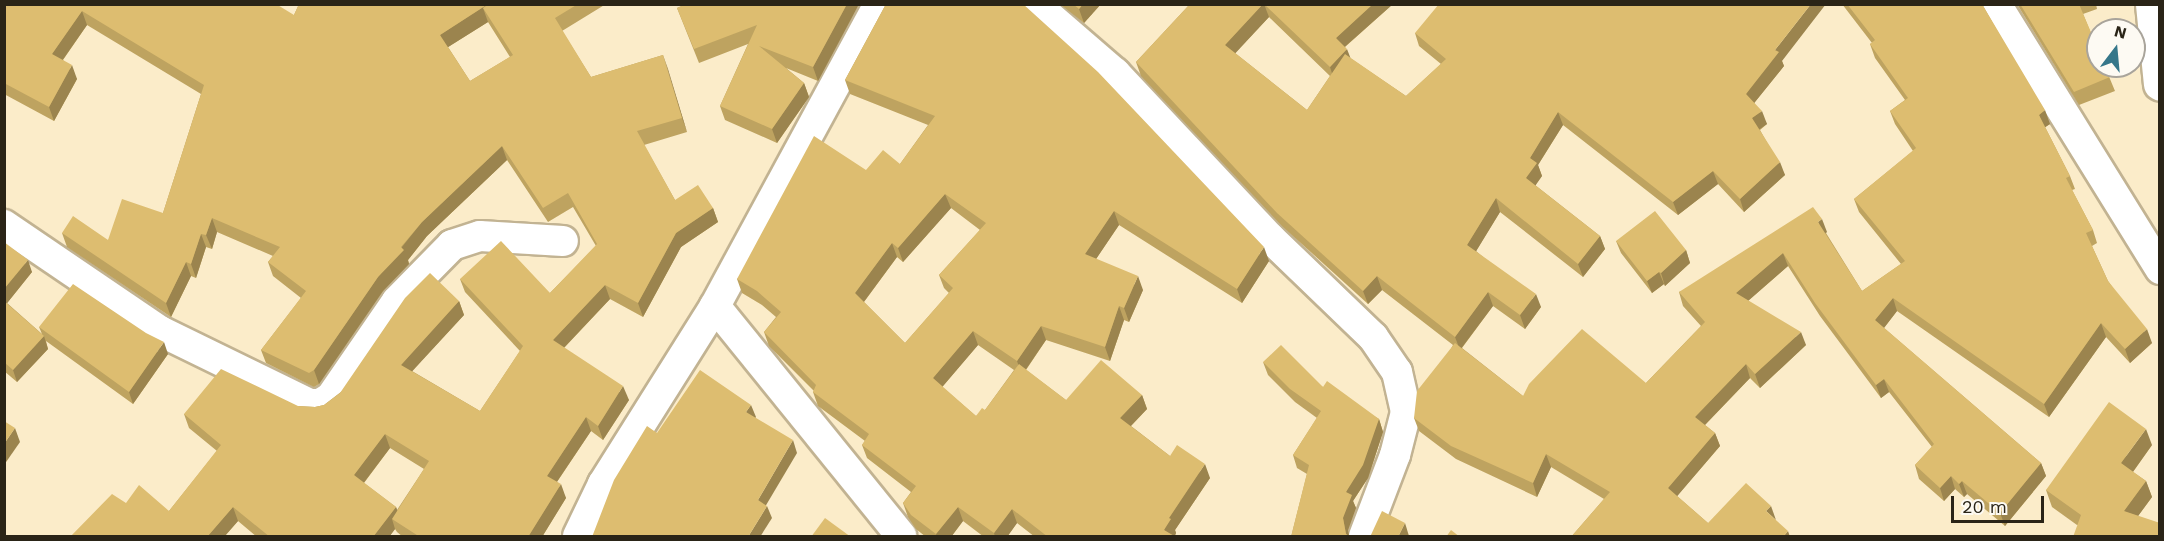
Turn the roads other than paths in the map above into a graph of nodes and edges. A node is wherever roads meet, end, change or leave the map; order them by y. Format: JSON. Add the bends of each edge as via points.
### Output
{"nodes":[{"id":1,"x":879,"y":4,"type":"edge"},
{"id":2,"x":1035,"y":4,"type":"edge"},
{"id":3,"x":1996,"y":4,"type":"edge"},
{"id":4,"x":2152,"y":4,"type":"edge"},
{"id":5,"x":2160,"y":84,"type":"edge"},
{"id":6,"x":4,"y":225,"type":"edge"},
{"id":7,"x":562,"y":241,"type":"dead end"},
{"id":8,"x":2160,"y":268,"type":"edge"},
{"id":9,"x":715,"y":306,"type":"junction"},
{"id":10,"x":578,"y":537,"type":"edge"},
{"id":11,"x":901,"y":537,"type":"edge"},
{"id":12,"x":1364,"y":537,"type":"edge"}],
"edges":[{"from":1,"to":9,"type":"street"},
{"from":2,"to":12,"type":"street","via":[[1116,73],[1270,238],[1373,337],[1397,372],[1406,412],[1395,455]]},
{"from":3,"to":8,"type":"street"},
{"from":4,"to":5,"type":"street"},
{"from":6,"to":7,"type":"street","via":[[160,331],[310,404],[320,404],[331,397],[397,301],[452,245],[480,236]]},
{"from":9,"to":10,"type":"street","via":[[603,484]]},
{"from":9,"to":11,"type":"street"}]}
